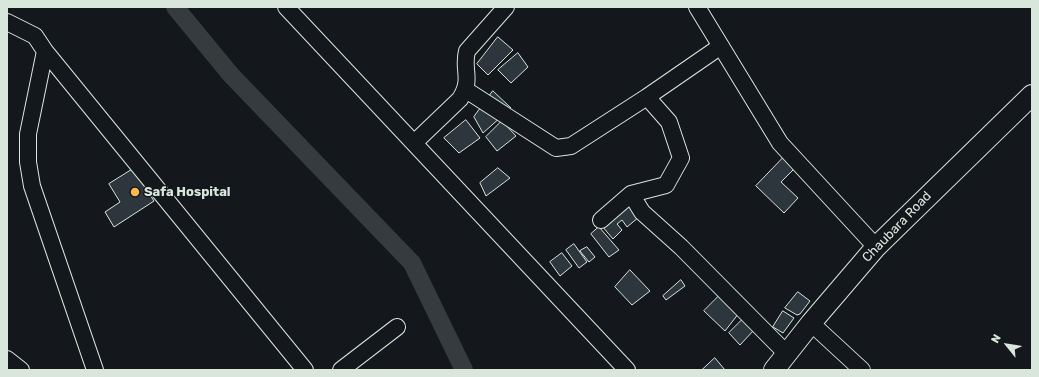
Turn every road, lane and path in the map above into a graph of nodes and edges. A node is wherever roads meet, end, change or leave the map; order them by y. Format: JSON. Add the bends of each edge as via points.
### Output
{"nodes":[{"id":1,"x":286,"y":7,"type":"edge"},
{"id":2,"x":506,"y":7,"type":"edge"},
{"id":3,"x":696,"y":7,"type":"edge"},
{"id":4,"x":7,"y":22,"type":"edge"},
{"id":5,"x":721,"y":46,"type":"junction"},
{"id":6,"x":45,"y":51,"type":"junction"},
{"id":7,"x":466,"y":90,"type":"junction"},
{"id":8,"x":1032,"y":95,"type":"edge"},
{"id":9,"x":647,"y":97,"type":"junction"},
{"id":10,"x":414,"y":143,"type":"junction"},
{"id":11,"x":631,"y":194,"type":"junction"},
{"id":12,"x":601,"y":220,"type":"dead end"},
{"id":13,"x":876,"y":247,"type":"junction"},
{"id":14,"x":811,"y":323,"type":"junction"},
{"id":15,"x":397,"y":327,"type":"dead end"},
{"id":16,"x":787,"y":354,"type":"junction"},
{"id":17,"x":7,"y":358,"type":"edge"},
{"id":18,"x":21,"y":370,"type":"edge"},
{"id":19,"x":95,"y":370,"type":"edge"},
{"id":20,"x":305,"y":370,"type":"edge"},
{"id":21,"x":341,"y":370,"type":"edge"},
{"id":22,"x":627,"y":370,"type":"edge"},
{"id":23,"x":774,"y":370,"type":"edge"},
{"id":24,"x":862,"y":370,"type":"edge"}],
"edges":[{"from":1,"to":10,"type":"street"},
{"from":2,"to":7,"type":"street","via":[[467,51]]},
{"from":3,"to":5,"type":"street"},
{"from":4,"to":6,"type":"street","via":[[35,36]]},
{"from":5,"to":9,"type":"street"},
{"from":5,"to":13,"type":"street","via":[[780,143]]},
{"from":6,"to":19,"type":"street","via":[[28,134],[28,162],[32,186]]},
{"from":6,"to":20,"type":"street"},
{"from":7,"to":9,"type":"street","via":[[556,148],[571,146]]},
{"from":7,"to":10,"type":"street","via":[[460,99]]},
{"from":8,"to":13,"type":"street","name":"Chaubara Road"},
{"from":9,"to":11,"type":"street","via":[[669,122],[682,158],[666,185]]},
{"from":10,"to":22,"type":"street"},
{"from":11,"to":12,"type":"street"},
{"from":11,"to":16,"type":"street","via":[[642,212],[681,247]]},
{"from":13,"to":14,"type":"street","name":"Chaubara Road"},
{"from":14,"to":16,"type":"street","name":"Chaubara Road"},
{"from":14,"to":24,"type":"street"},
{"from":15,"to":21,"type":"street"},
{"from":16,"to":23,"type":"street","name":"Chaubara Road"},
{"from":17,"to":18,"type":"street"}]}
